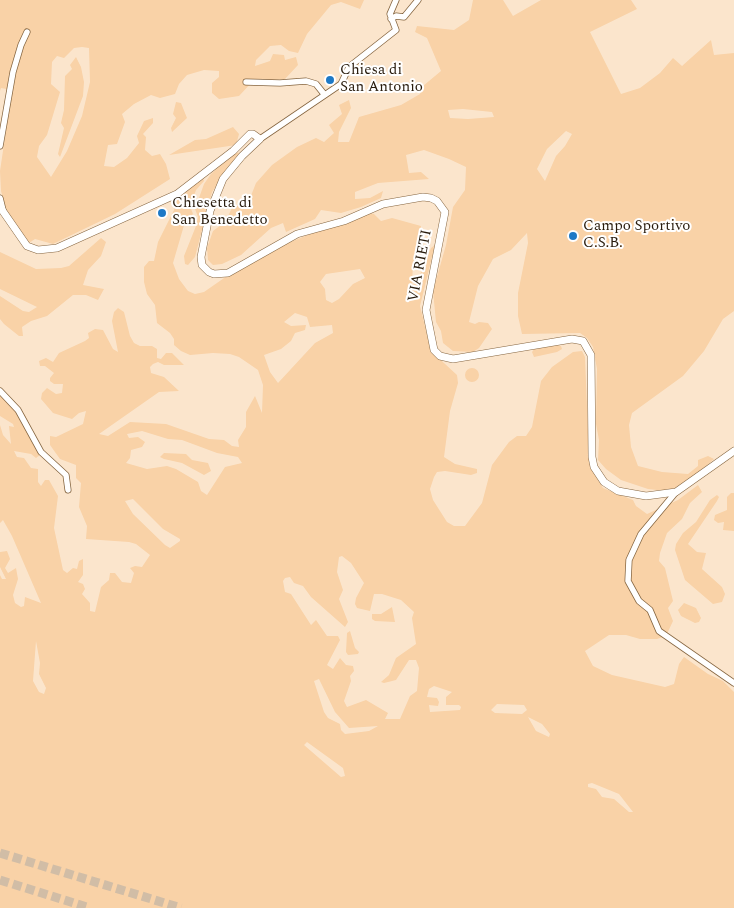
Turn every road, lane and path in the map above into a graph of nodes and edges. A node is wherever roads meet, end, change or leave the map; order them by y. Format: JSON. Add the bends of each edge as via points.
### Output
{"nodes":[{"id":1,"x":396,"y":0,"type":"edge"},
{"id":2,"x":418,"y":0,"type":"edge"},
{"id":3,"x":391,"y":19,"type":"junction"},
{"id":4,"x":27,"y":32,"type":"dead end"},
{"id":5,"x":246,"y":82,"type":"dead end"},
{"id":6,"x":324,"y":94,"type":"junction"},
{"id":7,"x":260,"y":139,"type":"junction"},
{"id":8,"x":0,"y":146,"type":"edge"},
{"id":9,"x":0,"y":198,"type":"edge"},
{"id":10,"x":2,"y":210,"type":"edge"},
{"id":11,"x":0,"y":391,"type":"edge"},
{"id":12,"x":734,"y":450,"type":"edge"},
{"id":13,"x":68,"y":490,"type":"dead end"},
{"id":14,"x":676,"y":492,"type":"junction"},
{"id":15,"x":734,"y":683,"type":"edge"}],
"edges":[{"from":1,"to":3,"type":"street","via":[[391,9]]},
{"from":2,"to":3,"type":"street","via":[[404,17]]},
{"from":3,"to":6,"type":"street","via":[[396,30],[349,67],[341,84]]},
{"from":4,"to":8,"type":"street","via":[[13,72]]},
{"from":5,"to":6,"type":"street","via":[[306,81],[316,84]]},
{"from":6,"to":7,"type":"street"},
{"from":7,"to":10,"type":"street","via":[[250,134],[177,194],[57,248],[38,250],[27,246]]},
{"from":7,"to":14,"type":"street","name":"VIA RIETI","via":[[232,167],[215,194],[201,257],[205,268],[214,274],[228,273],[297,234],[344,221],[383,204],[422,197],[437,201],[445,212],[444,222],[426,310],[434,350],[445,359],[452,359],[572,339],[583,341],[591,355],[592,457],[597,473],[618,491],[646,496]]},
{"from":9,"to":10,"type":"street"},
{"from":11,"to":13,"type":"street","via":[[18,410],[41,452],[66,475]]},
{"from":12,"to":14,"type":"street","name":"VIA RIETI"},
{"from":14,"to":15,"type":"street","via":[[641,534],[630,560],[628,581],[639,601],[650,610],[659,631]]}]}
